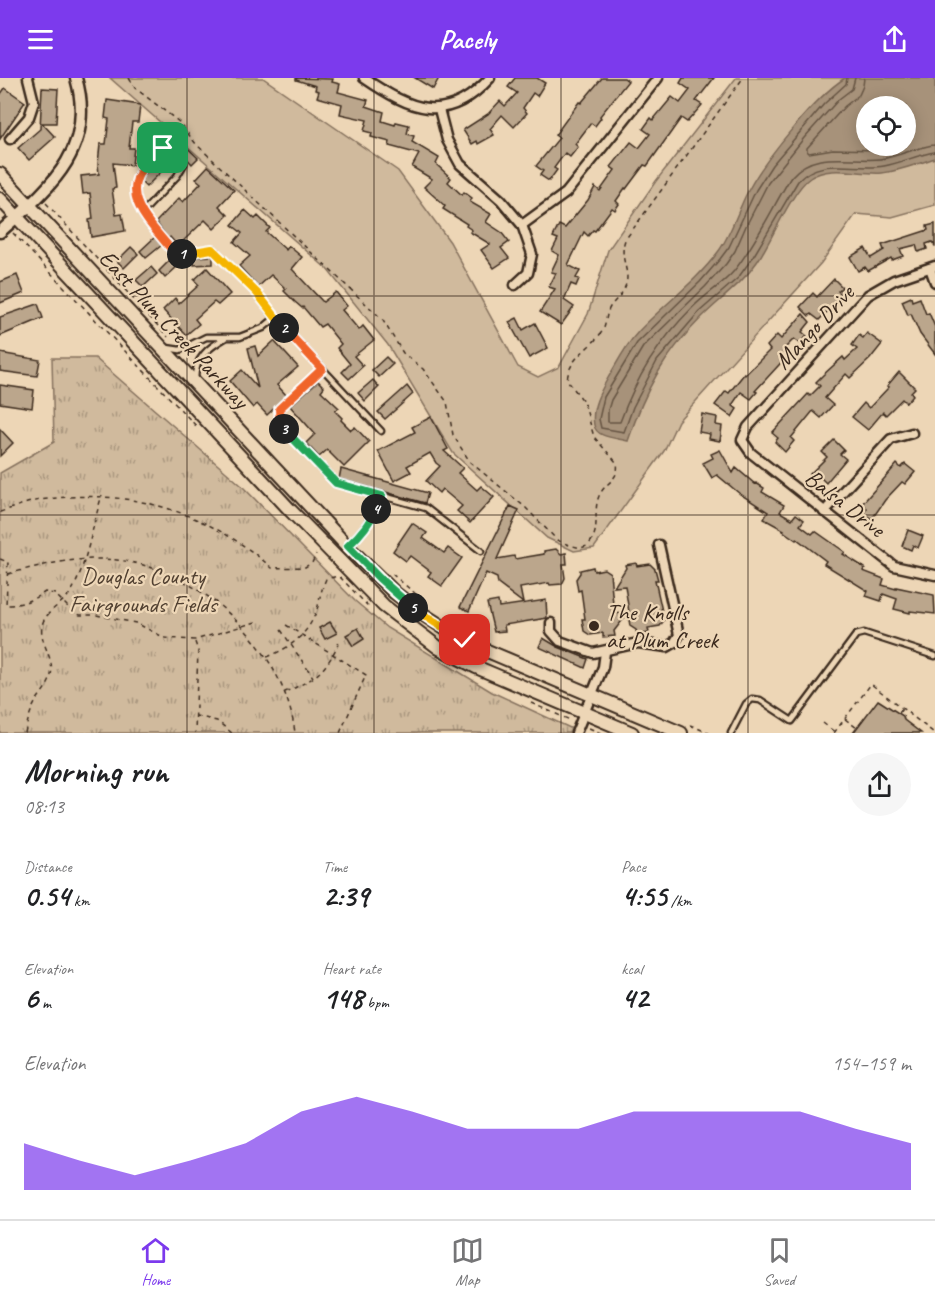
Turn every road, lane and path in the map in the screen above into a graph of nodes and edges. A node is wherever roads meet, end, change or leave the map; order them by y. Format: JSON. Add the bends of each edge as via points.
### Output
{"nodes":[{"id":1,"x":29,"y":78,"type":"edge"},
{"id":2,"x":76,"y":78,"type":"edge"},
{"id":3,"x":129,"y":78,"type":"edge"},
{"id":4,"x":364,"y":78,"type":"edge"},
{"id":5,"x":490,"y":78,"type":"edge"},
{"id":6,"x":658,"y":78,"type":"edge"},
{"id":7,"x":743,"y":78,"type":"edge"},
{"id":8,"x":375,"y":81,"type":"edge"},
{"id":9,"x":439,"y":109,"type":"junction"},
{"id":10,"x":10,"y":139,"type":"dead end"},
{"id":11,"x":0,"y":174,"type":"edge"},
{"id":12,"x":0,"y":199,"type":"edge"},
{"id":13,"x":34,"y":200,"type":"junction"},
{"id":14,"x":142,"y":213,"type":"junction"},
{"id":15,"x":17,"y":217,"type":"junction"},
{"id":16,"x":522,"y":225,"type":"junction"},
{"id":17,"x":0,"y":232,"type":"edge"},
{"id":18,"x":932,"y":267,"type":"edge"},
{"id":19,"x":935,"y":282,"type":"edge"},
{"id":20,"x":515,"y":285,"type":"dead end"},
{"id":21,"x":275,"y":318,"type":"junction"},
{"id":22,"x":225,"y":338,"type":"junction"},
{"id":23,"x":163,"y":347,"type":"junction"},
{"id":24,"x":180,"y":350,"type":"junction"},
{"id":25,"x":322,"y":369,"type":"junction"},
{"id":26,"x":195,"y":382,"type":"junction"},
{"id":27,"x":381,"y":431,"type":"dead end"},
{"id":28,"x":912,"y":433,"type":"dead end"},
{"id":29,"x":742,"y":440,"type":"joint"},
{"id":30,"x":102,"y":495,"type":"junction"},
{"id":31,"x":382,"y":496,"type":"junction"},
{"id":32,"x":0,"y":512,"type":"edge"},
{"id":33,"x":824,"y":512,"type":"junction"},
{"id":34,"x":660,"y":545,"type":"dead end"},
{"id":35,"x":348,"y":546,"type":"junction"},
{"id":36,"x":481,"y":551,"type":"dead end"},
{"id":37,"x":317,"y":552,"type":"dead end"},
{"id":38,"x":0,"y":559,"type":"edge"},
{"id":39,"x":84,"y":559,"type":"junction"},
{"id":40,"x":8,"y":574,"type":"junction"},
{"id":41,"x":392,"y":574,"type":"dead end"},
{"id":42,"x":935,"y":575,"type":"edge"},
{"id":43,"x":338,"y":576,"type":"dead end"},
{"id":44,"x":424,"y":600,"type":"dead end"},
{"id":45,"x":63,"y":603,"type":"junction"},
{"id":46,"x":256,"y":622,"type":"dead end"},
{"id":47,"x":550,"y":623,"type":"dead end"},
{"id":48,"x":242,"y":625,"type":"junction"},
{"id":49,"x":286,"y":625,"type":"dead end"},
{"id":50,"x":281,"y":630,"type":"dead end"},
{"id":51,"x":302,"y":636,"type":"junction"},
{"id":52,"x":341,"y":638,"type":"dead end"},
{"id":53,"x":195,"y":640,"type":"junction"},
{"id":54,"x":291,"y":644,"type":"junction"},
{"id":55,"x":605,"y":652,"type":"junction"},
{"id":56,"x":333,"y":655,"type":"junction"},
{"id":57,"x":935,"y":656,"type":"edge"},
{"id":58,"x":266,"y":657,"type":"junction"},
{"id":59,"x":313,"y":678,"type":"junction"},
{"id":60,"x":284,"y":692,"type":"junction"},
{"id":61,"x":592,"y":696,"type":"junction"},
{"id":62,"x":902,"y":708,"type":"junction"},
{"id":63,"x":584,"y":713,"type":"junction"},
{"id":64,"x":899,"y":713,"type":"dead end"},
{"id":65,"x":195,"y":716,"type":"junction"},
{"id":66,"x":844,"y":719,"type":"junction"},
{"id":67,"x":823,"y":723,"type":"dead end"},
{"id":68,"x":857,"y":728,"type":"dead end"},
{"id":69,"x":686,"y":729,"type":"edge"},
{"id":70,"x":25,"y":733,"type":"edge"},
{"id":71,"x":195,"y":733,"type":"edge"},
{"id":72,"x":231,"y":733,"type":"edge"},
{"id":73,"x":295,"y":733,"type":"edge"},
{"id":74,"x":340,"y":733,"type":"edge"},
{"id":75,"x":576,"y":733,"type":"edge"},
{"id":76,"x":632,"y":733,"type":"edge"},
{"id":77,"x":709,"y":733,"type":"edge"},
{"id":78,"x":731,"y":733,"type":"edge"},
{"id":79,"x":835,"y":733,"type":"edge"},
{"id":80,"x":934,"y":733,"type":"edge"}],
"edges":[{"from":1,"to":10,"type":"street","via":[[32,110]]},
{"from":2,"to":13,"type":"street","via":[[82,113],[76,143],[66,163]]},
{"from":3,"to":7,"type":"path","via":[[135,88],[179,122],[196,144],[382,319],[403,353],[423,369],[447,402],[453,435],[470,462],[525,507],[557,540],[581,548],[594,536],[598,498],[615,478],[618,468],[594,436],[584,402],[567,380],[568,369],[604,330],[610,308],[626,285],[621,250],[625,240]]},
{"from":4,"to":8,"type":"street"},
{"from":5,"to":9,"type":"street","via":[[472,95]]},
{"from":6,"to":16,"type":"street","via":[[566,193]]},
{"from":8,"to":9,"type":"street","via":[[401,101]]},
{"from":9,"to":16,"type":"street","via":[[447,140],[460,164],[501,200]]},
{"from":11,"to":13,"type":"main road","name":"East Plum Creek Parkway"},
{"from":12,"to":15,"type":"main road","name":"East Plum Creek Parkway"},
{"from":13,"to":15,"type":"street"},
{"from":13,"to":23,"type":"main road","name":"East Plum Creek Parkway"},
{"from":13,"to":24,"type":"path"},
{"from":14,"to":14,"type":"lane","via":[[134,185],[138,174],[163,148],[184,164]]},
{"from":14,"to":21,"type":"lane","via":[[176,255],[212,249],[257,293]]},
{"from":15,"to":17,"type":"street"},
{"from":15,"to":63,"type":"main road","name":"East Plum Creek Parkway","via":[[384,606],[455,656]]},
{"from":16,"to":20,"type":"street","via":[[532,254],[528,273]]},
{"from":18,"to":19,"type":"street"},
{"from":18,"to":29,"type":"street","name":"Mango Drive","via":[[894,280],[868,295],[748,427]]},
{"from":21,"to":22,"type":"lane","via":[[263,328]]},
{"from":21,"to":25,"type":"lane"},
{"from":22,"to":24,"type":"lane","via":[[206,337]]},
{"from":22,"to":26,"type":"lane","via":[[201,355],[195,367]]},
{"from":23,"to":24,"type":"lane"},
{"from":23,"to":26,"type":"main road","name":"East Plum Creek Parkway"},
{"from":25,"to":27,"type":"lane"},
{"from":25,"to":31,"type":"lane","via":[[279,409],[280,424],[336,483]]},
{"from":26,"to":35,"type":"main road","name":"East Plum Creek Parkway"},
{"from":28,"to":33,"type":"street","via":[[891,439]]},
{"from":29,"to":33,"type":"street","name":"Balsa Drive","via":[[751,453]]},
{"from":30,"to":32,"type":"path","via":[[38,500]]},
{"from":30,"to":37,"type":"path","via":[[177,510],[215,526],[272,568],[305,567]]},
{"from":30,"to":39,"type":"path"},
{"from":31,"to":35,"type":"lane","via":[[373,517]]},
{"from":31,"to":36,"type":"lane","via":[[426,508]]},
{"from":33,"to":42,"type":"street","name":"Balsa Drive","via":[[894,566]]},
{"from":34,"to":55,"type":"street","via":[[679,634],[667,647],[638,643]]},
{"from":35,"to":61,"type":"main road","name":"East Plum Creek Parkway","via":[[395,593],[434,622],[485,650]]},
{"from":38,"to":40,"type":"path","via":[[8,562]]},
{"from":39,"to":40,"type":"path","via":[[51,562]]},
{"from":39,"to":45,"type":"path"},
{"from":39,"to":48,"type":"path","via":[[129,561],[161,570],[229,611]]},
{"from":40,"to":45,"type":"path","via":[[6,605],[32,600],[45,592],[55,594]]},
{"from":41,"to":44,"type":"path"},
{"from":43,"to":51,"type":"path","via":[[326,579],[310,625]]},
{"from":45,"to":53,"type":"path","via":[[80,615],[136,623],[165,638]]},
{"from":45,"to":70,"type":"path","via":[[45,617],[41,627],[52,675],[34,705]]},
{"from":46,"to":48,"type":"path"},
{"from":47,"to":55,"type":"street","via":[[551,631],[560,641],[593,653]]},
{"from":48,"to":53,"type":"path"},
{"from":48,"to":58,"type":"path"},
{"from":49,"to":51,"type":"path"},
{"from":50,"to":54,"type":"path"},
{"from":51,"to":54,"type":"path"},
{"from":51,"to":56,"type":"path"},
{"from":52,"to":56,"type":"path"},
{"from":53,"to":65,"type":"path"},
{"from":54,"to":58,"type":"path"},
{"from":54,"to":59,"type":"path"},
{"from":55,"to":61,"type":"street"},
{"from":56,"to":59,"type":"path"},
{"from":56,"to":74,"type":"path","via":[[366,675]]},
{"from":57,"to":78,"type":"lane","via":[[864,633],[856,635],[792,721],[752,699]]},
{"from":58,"to":60,"type":"path"},
{"from":59,"to":60,"type":"path"},
{"from":60,"to":73,"type":"path"},
{"from":61,"to":63,"type":"street"},
{"from":61,"to":69,"type":"main road","name":"East Plum Creek Parkway"},
{"from":62,"to":64,"type":"path"},
{"from":62,"to":66,"type":"path","via":[[871,684]]},
{"from":62,"to":80,"type":"path"},
{"from":63,"to":75,"type":"street"},
{"from":63,"to":76,"type":"main road","name":"East Plum Creek Parkway"},
{"from":65,"to":71,"type":"path"},
{"from":65,"to":72,"type":"path","via":[[217,720]]},
{"from":66,"to":68,"type":"path"},
{"from":66,"to":79,"type":"path"},
{"from":67,"to":79,"type":"path"},
{"from":69,"to":77,"type":"path"}]}
